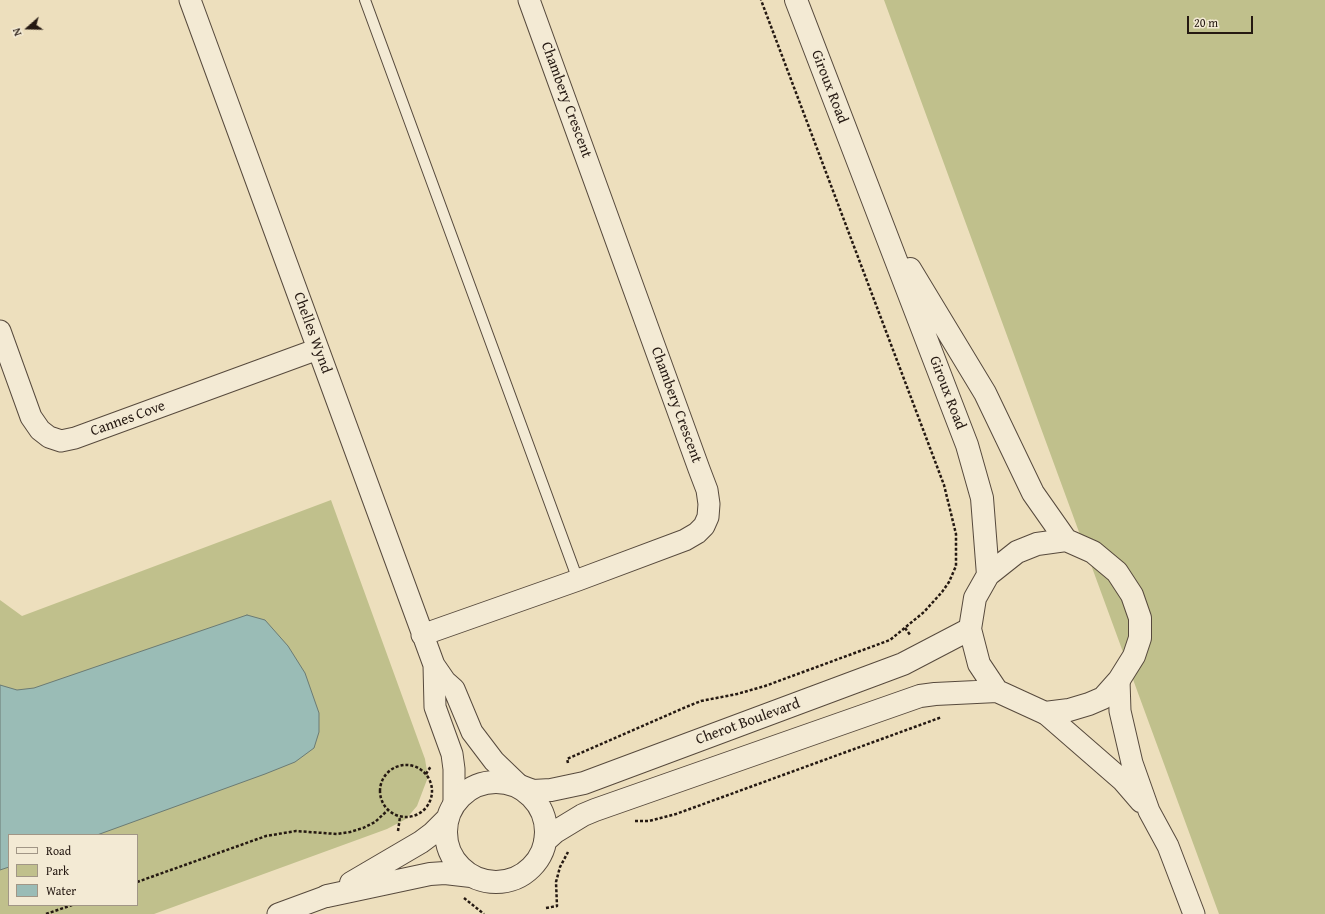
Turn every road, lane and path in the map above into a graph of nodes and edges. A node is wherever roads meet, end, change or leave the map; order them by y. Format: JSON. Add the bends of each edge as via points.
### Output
{"nodes":[{"id":1,"x":190,"y":0,"type":"edge"},
{"id":2,"x":365,"y":0,"type":"edge"},
{"id":3,"x":529,"y":0,"type":"edge"},
{"id":4,"x":761,"y":0,"type":"edge"},
{"id":5,"x":796,"y":0,"type":"edge"},
{"id":6,"x":880,"y":218,"type":"junction"},
{"id":7,"x":0,"y":331,"type":"edge"},
{"id":8,"x":318,"y":349,"type":"junction"},
{"id":9,"x":1066,"y":540,"type":"junction"},
{"id":10,"x":988,"y":575,"type":"junction"},
{"id":11,"x":578,"y":580,"type":"junction"},
{"id":12,"x":970,"y":629,"type":"junction"},
{"id":13,"x":422,"y":635,"type":"junction"},
{"id":14,"x":434,"y":665,"type":"junction"},
{"id":15,"x":1119,"y":680,"type":"junction"},
{"id":16,"x":997,"y":691,"type":"junction"},
{"id":17,"x":941,"y":712,"type":"dead end"},
{"id":18,"x":1045,"y":713,"type":"junction"},
{"id":19,"x":567,"y":759,"type":"dead end"},
{"id":20,"x":520,"y":786,"type":"junction"},
{"id":21,"x":388,"y":810,"type":"junction"},
{"id":22,"x":450,"y":811,"type":"junction"},
{"id":23,"x":1149,"y":812,"type":"junction"},
{"id":24,"x":631,"y":822,"type":"dead end"},
{"id":25,"x":545,"y":841,"type":"junction"},
{"id":26,"x":570,"y":850,"type":"dead end"},
{"id":27,"x":471,"y":876,"type":"junction"},
{"id":28,"x":138,"y":882,"type":"edge"},
{"id":29,"x":327,"y":896,"type":"junction"},
{"id":30,"x":69,"y":906,"type":"edge"},
{"id":31,"x":546,"y":908,"type":"dead end"},
{"id":32,"x":46,"y":914,"type":"edge"},
{"id":33,"x":278,"y":914,"type":"edge"},
{"id":34,"x":1194,"y":914,"type":"edge"}],
"edges":[{"from":1,"to":8,"type":"street","name":"Chelles Wynd"},
{"from":2,"to":11,"type":"lane"},
{"from":3,"to":11,"type":"street","name":"Chambery Crescent","via":[[700,469],[709,504],[704,526],[685,540]]},
{"from":4,"to":19,"type":"path","via":[[944,485],[956,534],[956,566],[942,592],[924,612],[890,640],[765,686],[694,704]]},
{"from":5,"to":6,"type":"street","name":"Giroux Road"},
{"from":6,"to":9,"type":"street","name":"Giroux Road","via":[[985,393],[1033,494]]},
{"from":6,"to":10,"type":"street","name":"Giroux Road","via":[[967,445],[982,498]]},
{"from":7,"to":8,"type":"street","name":"Cannes Cove","via":[[31,417],[40,430],[49,437],[61,441]]},
{"from":8,"to":13,"type":"street","name":"Chelles Wynd"},
{"from":9,"to":10,"type":"street","via":[[1037,544],[1016,552]]},
{"from":9,"to":15,"type":"street","via":[[1093,552],[1117,572],[1132,595],[1140,618],[1140,638],[1134,656]]},
{"from":10,"to":12,"type":"street","via":[[975,598]]},
{"from":11,"to":13,"type":"street","name":"Chambery Crescent"},
{"from":12,"to":16,"type":"street","via":[[979,664]]},
{"from":12,"to":20,"type":"street","name":"Cherot Boulevard","via":[[903,664],[584,783],[533,791]]},
{"from":13,"to":14,"type":"street","name":"Chelles Wynd"},
{"from":14,"to":20,"type":"street","name":"Chelles Wynd","via":[[454,689],[472,732],[494,761]]},
{"from":14,"to":22,"type":"street","name":"Chelles Wynd","via":[[435,707],[452,754],[454,769]]},
{"from":15,"to":18,"type":"street","via":[[1103,698],[1069,710]]},
{"from":15,"to":23,"type":"street","via":[[1120,712],[1125,738]]},
{"from":16,"to":18,"type":"street"},
{"from":16,"to":25,"type":"street","via":[[920,696],[595,810],[555,832]]},
{"from":17,"to":24,"type":"path","via":[[942,717],[676,814]]},
{"from":18,"to":23,"type":"street","via":[[1122,780]]},
{"from":20,"to":22,"type":"street","name":"Cherot Boulevard","via":[[496,781],[480,784],[465,792]]},
{"from":20,"to":25,"type":"street","via":[[538,803],[545,819]]},
{"from":21,"to":21,"type":"path","via":[[379,794],[380,785],[388,771],[395,766],[413,765],[428,776],[432,794],[424,810],[409,817]]},
{"from":21,"to":28,"type":"path","via":[[364,828],[337,834],[296,831],[266,836]]},
{"from":22,"to":27,"type":"street","via":[[446,835],[449,851],[458,865]]},
{"from":22,"to":29,"type":"street","name":"Cherot Boulevard","via":[[433,833],[421,842]]},
{"from":23,"to":34,"type":"street","via":[[1168,846]]},
{"from":25,"to":27,"type":"street","via":[[541,857],[520,877],[504,882],[487,882]]},
{"from":26,"to":31,"type":"path","via":[[560,867],[556,882],[557,906]]},
{"from":27,"to":29,"type":"street","via":[[430,874]]},
{"from":29,"to":33,"type":"street"},
{"from":30,"to":32,"type":"path"}]}
